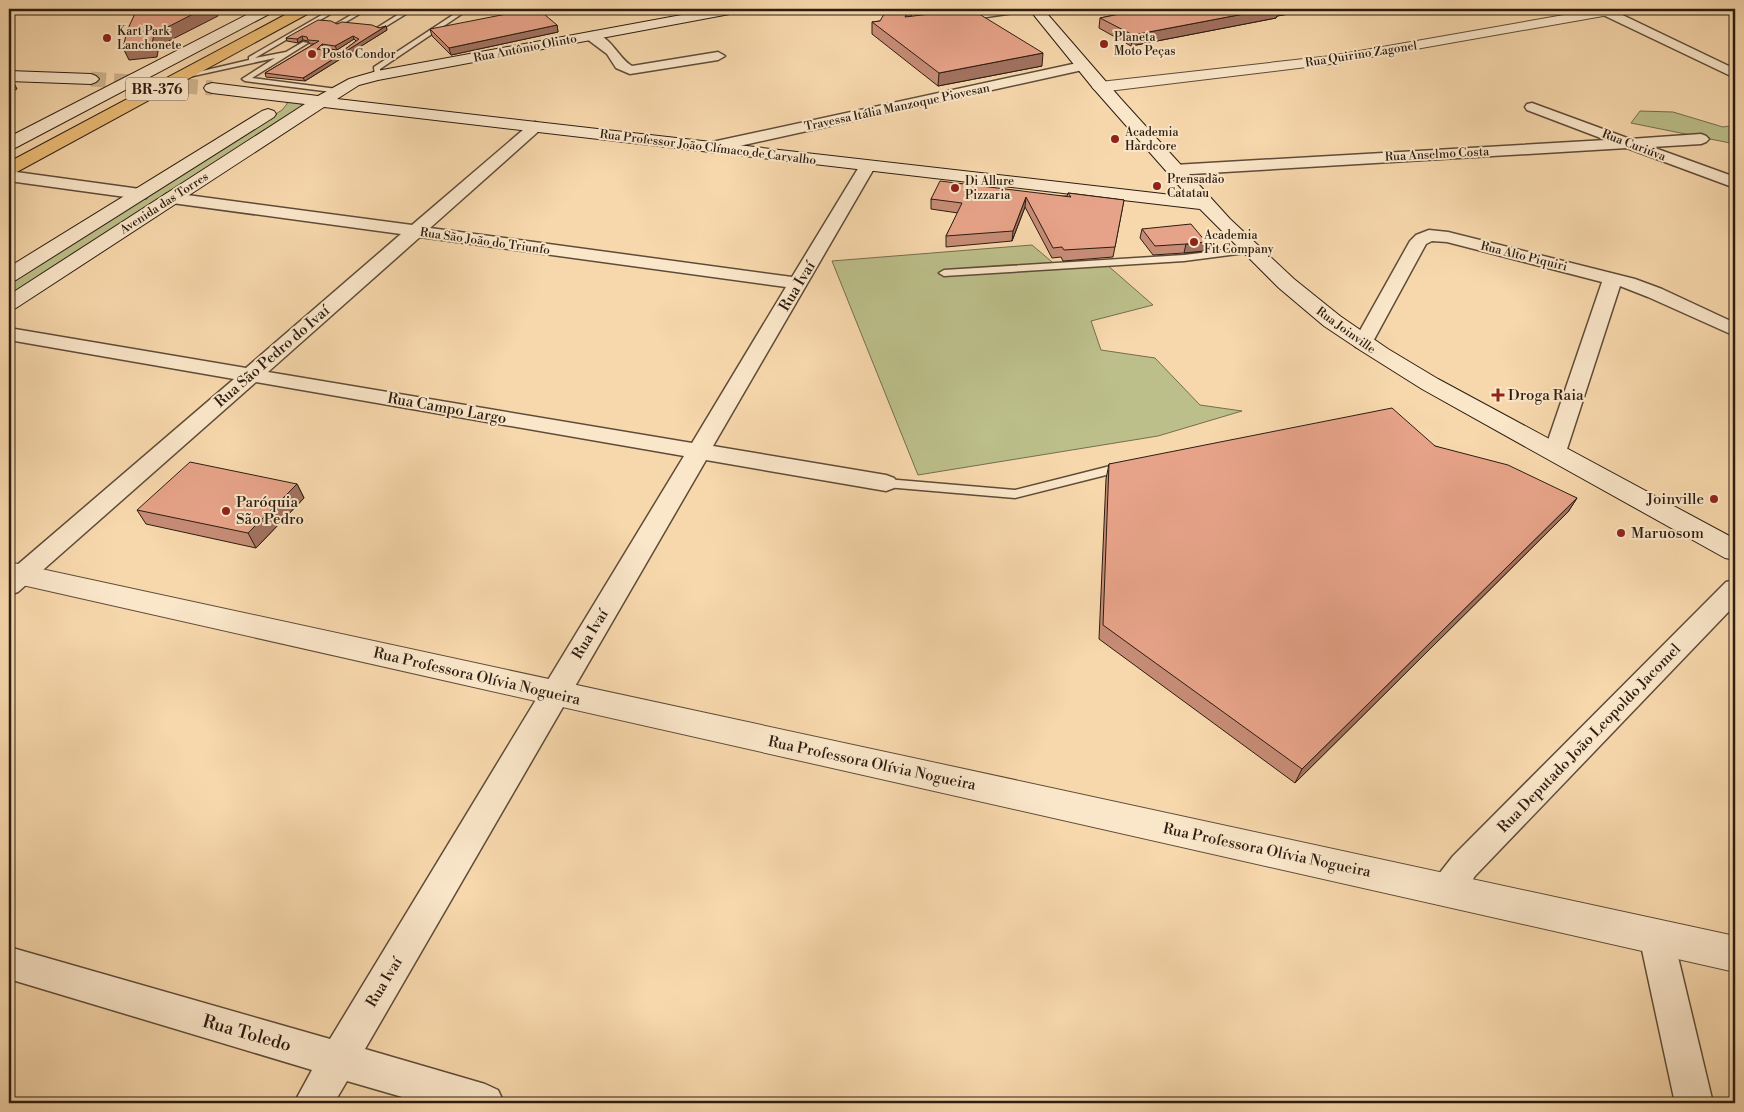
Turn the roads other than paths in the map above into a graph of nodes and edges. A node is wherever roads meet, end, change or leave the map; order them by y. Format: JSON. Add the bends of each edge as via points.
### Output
{"nodes":[{"id":1,"x":268,"y":9,"type":"edge"},
{"id":2,"x":288,"y":9,"type":"edge"},
{"id":3,"x":306,"y":9,"type":"edge"},
{"id":4,"x":346,"y":9,"type":"edge"},
{"id":5,"x":365,"y":9,"type":"edge"},
{"id":6,"x":411,"y":9,"type":"edge"},
{"id":7,"x":466,"y":9,"type":"edge"},
{"id":8,"x":735,"y":9,"type":"edge"},
{"id":9,"x":1014,"y":9,"type":"edge"},
{"id":10,"x":1036,"y":9,"type":"edge"},
{"id":11,"x":335,"y":10,"type":"edge"},
{"id":12,"x":1612,"y":10,"type":"edge"},
{"id":13,"x":932,"y":20,"type":"edge"},
{"id":14,"x":337,"y":25,"type":"edge"},
{"id":15,"x":378,"y":29,"type":"edge"},
{"id":16,"x":592,"y":36,"type":"junction"},
{"id":17,"x":305,"y":43,"type":"edge"},
{"id":18,"x":292,"y":51,"type":"junction"},
{"id":19,"x":310,"y":51,"type":"edge"},
{"id":20,"x":718,"y":56,"type":"dead end"},
{"id":21,"x":238,"y":65,"type":"junction"},
{"id":22,"x":1082,"y":66,"type":"junction"},
{"id":23,"x":1735,"y":74,"type":"edge"},
{"id":24,"x":9,"y":76,"type":"edge"},
{"id":25,"x":377,"y":76,"type":"junction"},
{"id":26,"x":177,"y":78,"type":"junction"},
{"id":27,"x":91,"y":79,"type":"tunnel mouth"},
{"id":28,"x":1100,"y":87,"type":"junction"},
{"id":29,"x":212,"y":88,"type":"tunnel mouth"},
{"id":30,"x":337,"y":91,"type":"junction"},
{"id":31,"x":259,"y":94,"type":"junction"},
{"id":32,"x":320,"y":102,"type":"junction"},
{"id":33,"x":1532,"y":107,"type":"dead end"},
{"id":34,"x":535,"y":127,"type":"junction"},
{"id":35,"x":1701,"y":139,"type":"dead end"},
{"id":36,"x":1627,"y":143,"type":"junction"},
{"id":37,"x":9,"y":144,"type":"edge"},
{"id":38,"x":712,"y":147,"type":"junction"},
{"id":39,"x":9,"y":158,"type":"edge"},
{"id":40,"x":868,"y":165,"type":"junction"},
{"id":41,"x":9,"y":169,"type":"edge"},
{"id":42,"x":1174,"y":170,"type":"junction"},
{"id":43,"x":9,"y":176,"type":"edge"},
{"id":44,"x":1735,"y":183,"type":"edge"},
{"id":45,"x":140,"y":194,"type":"junction"},
{"id":46,"x":172,"y":198,"type":"junction"},
{"id":47,"x":1205,"y":204,"type":"junction"},
{"id":48,"x":416,"y":231,"type":"junction"},
{"id":49,"x":1250,"y":250,"type":"junction"},
{"id":50,"x":944,"y":273,"type":"dead end"},
{"id":51,"x":9,"y":276,"type":"edge"},
{"id":52,"x":1613,"y":278,"type":"junction"},
{"id":53,"x":798,"y":283,"type":"junction"},
{"id":54,"x":9,"y":304,"type":"edge"},
{"id":55,"x":1735,"y":330,"type":"edge"},
{"id":56,"x":9,"y":334,"type":"edge"},
{"id":57,"x":1363,"y":343,"type":"junction"},
{"id":58,"x":251,"y":375,"type":"junction"},
{"id":59,"x":698,"y":451,"type":"junction"},
{"id":60,"x":1554,"y":452,"type":"junction"},
{"id":61,"x":1130,"y":465,"type":"edge"},
{"id":62,"x":886,"y":483,"type":"joint"},
{"id":63,"x":1735,"y":551,"type":"edge"},
{"id":64,"x":13,"y":577,"type":"edge"},
{"id":65,"x":1735,"y":589,"type":"edge"},
{"id":66,"x":555,"y":693,"type":"junction"},
{"id":67,"x":1447,"y":890,"type":"junction"},
{"id":68,"x":1656,"y":936,"type":"junction"},
{"id":69,"x":1735,"y":954,"type":"edge"},
{"id":70,"x":9,"y":962,"type":"edge"},
{"id":71,"x":338,"y":1060,"type":"junction"},
{"id":72,"x":313,"y":1103,"type":"edge"},
{"id":73,"x":485,"y":1103,"type":"edge"},
{"id":74,"x":1694,"y":1103,"type":"edge"}],
"edges":[{"from":1,"to":37,"type":"main road"},
{"from":2,"to":39,"type":"highway","number":"BR-376"},
{"from":3,"to":26,"type":"highway","number":"BR-376"},
{"from":4,"to":11,"type":"lane"},
{"from":5,"to":14,"type":"lane"},
{"from":6,"to":15,"type":"lane"},
{"from":7,"to":25,"type":"lane","via":[[376,68]]},
{"from":8,"to":16,"type":"main road","name":"Rua Antônio Olinto"},
{"from":9,"to":13,"type":"street"},
{"from":10,"to":22,"type":"main road","name":"Rua Joinville"},
{"from":11,"to":21,"type":"lane"},
{"from":12,"to":23,"type":"street"},
{"from":12,"to":28,"type":"main road","name":"Rua Quirino Zagonel","via":[[1331,60]]},
{"from":16,"to":20,"type":"street","via":[[630,70]]},
{"from":16,"to":25,"type":"main road","name":"Rua Antônio Olinto"},
{"from":17,"to":18,"type":"lane"},
{"from":18,"to":19,"type":"lane"},
{"from":18,"to":21,"type":"lane"},
{"from":18,"to":30,"type":"lane","via":[[244,79]]},
{"from":21,"to":26,"type":"lane"},
{"from":22,"to":28,"type":"main road","name":"Rua Joinville"},
{"from":22,"to":38,"type":"street","name":"Travessa Itália Manzoque Piovesan"},
{"from":24,"to":27,"type":"main road"},
{"from":25,"to":30,"type":"main road","name":"Rua Antônio Olinto"},
{"from":26,"to":41,"type":"highway","number":"BR-376"},
{"from":28,"to":42,"type":"main road","name":"Rua Joinville"},
{"from":29,"to":31,"type":"main road","name":"Rua Professor João Clímaco de Carvalho"},
{"from":30,"to":32,"type":"main road","name":"Rua Antônio Olinto"},
{"from":31,"to":32,"type":"main road","name":"Rua Professor João Clímaco de Carvalho"},
{"from":31,"to":45,"type":"main road","name":"Avenida das Torres","via":[[274,99],[278,103],[276,107]]},
{"from":32,"to":34,"type":"main road","name":"Rua Professor João Clímaco de Carvalho"},
{"from":32,"to":46,"type":"main road","name":"Avenida das Torres"},
{"from":33,"to":36,"type":"street","name":"Rua Curiúva"},
{"from":34,"to":38,"type":"main road","name":"Rua Professor João Clímaco de Carvalho"},
{"from":34,"to":48,"type":"street","name":"Rua São Pedro do Ivaí"},
{"from":35,"to":36,"type":"street","name":"Rua Anselmo Costa"},
{"from":36,"to":42,"type":"street","name":"Rua Anselmo Costa"},
{"from":36,"to":44,"type":"street","name":"Rua Curiúva"},
{"from":38,"to":40,"type":"main road","name":"Rua Professor João Clímaco de Carvalho"},
{"from":40,"to":47,"type":"main road","name":"Rua Professor João Clímaco de Carvalho"},
{"from":40,"to":53,"type":"street","name":"Rua Ivaí"},
{"from":42,"to":47,"type":"main road","name":"Rua Joinville"},
{"from":43,"to":45,"type":"street"},
{"from":45,"to":51,"type":"main road","name":"Avenida das Torres"},
{"from":46,"to":48,"type":"street","name":"Rua São João do Triunfo"},
{"from":46,"to":54,"type":"main road","name":"Avenida das Torres"},
{"from":47,"to":49,"type":"main road","name":"Rua Joinville"},
{"from":48,"to":53,"type":"street","name":"Rua São João do Triunfo"},
{"from":48,"to":58,"type":"street","name":"Rua São Pedro do Ivaí"},
{"from":49,"to":50,"type":"lane","via":[[1184,258]]},
{"from":49,"to":57,"type":"main road","name":"Rua Joinville","via":[[1306,300]]},
{"from":52,"to":55,"type":"street","name":"Rua Alto Piquiri"},
{"from":52,"to":57,"type":"street","name":"Rua Alto Piquiri","via":[[1439,235],[1422,237]]},
{"from":52,"to":60,"type":"street"},
{"from":53,"to":59,"type":"street","name":"Rua Ivaí"},
{"from":56,"to":58,"type":"street","name":"Rua Campo Largo"},
{"from":57,"to":60,"type":"main road","name":"Rua Joinville"},
{"from":58,"to":59,"type":"street","name":"Rua Campo Largo"},
{"from":58,"to":64,"type":"street","name":"Rua São Pedro do Ivaí"},
{"from":59,"to":62,"type":"street","name":"Rua Campo Largo"},
{"from":59,"to":66,"type":"street","name":"Rua Ivaí"},
{"from":60,"to":63,"type":"main road","name":"Rua Joinville"},
{"from":61,"to":62,"type":"lane","via":[[1015,494]]},
{"from":64,"to":66,"type":"main road","name":"Rua Professora Olívia Nogueira"},
{"from":65,"to":67,"type":"street","name":"Rua Deputado João Leopoldo Jacomel","via":[[1464,866]]},
{"from":66,"to":67,"type":"main road","name":"Rua Professora Olívia Nogueira"},
{"from":66,"to":71,"type":"street","name":"Rua Ivaí"},
{"from":67,"to":68,"type":"main road","name":"Rua Professora Olívia Nogueira"},
{"from":68,"to":69,"type":"main road","name":"Rua Professora Olívia Nogueira"},
{"from":68,"to":74,"type":"street"},
{"from":70,"to":71,"type":"street","name":"Rua Toledo"},
{"from":71,"to":72,"type":"street","name":"Rua Ivaí"},
{"from":71,"to":73,"type":"street","name":"Rua Toledo"}]}
